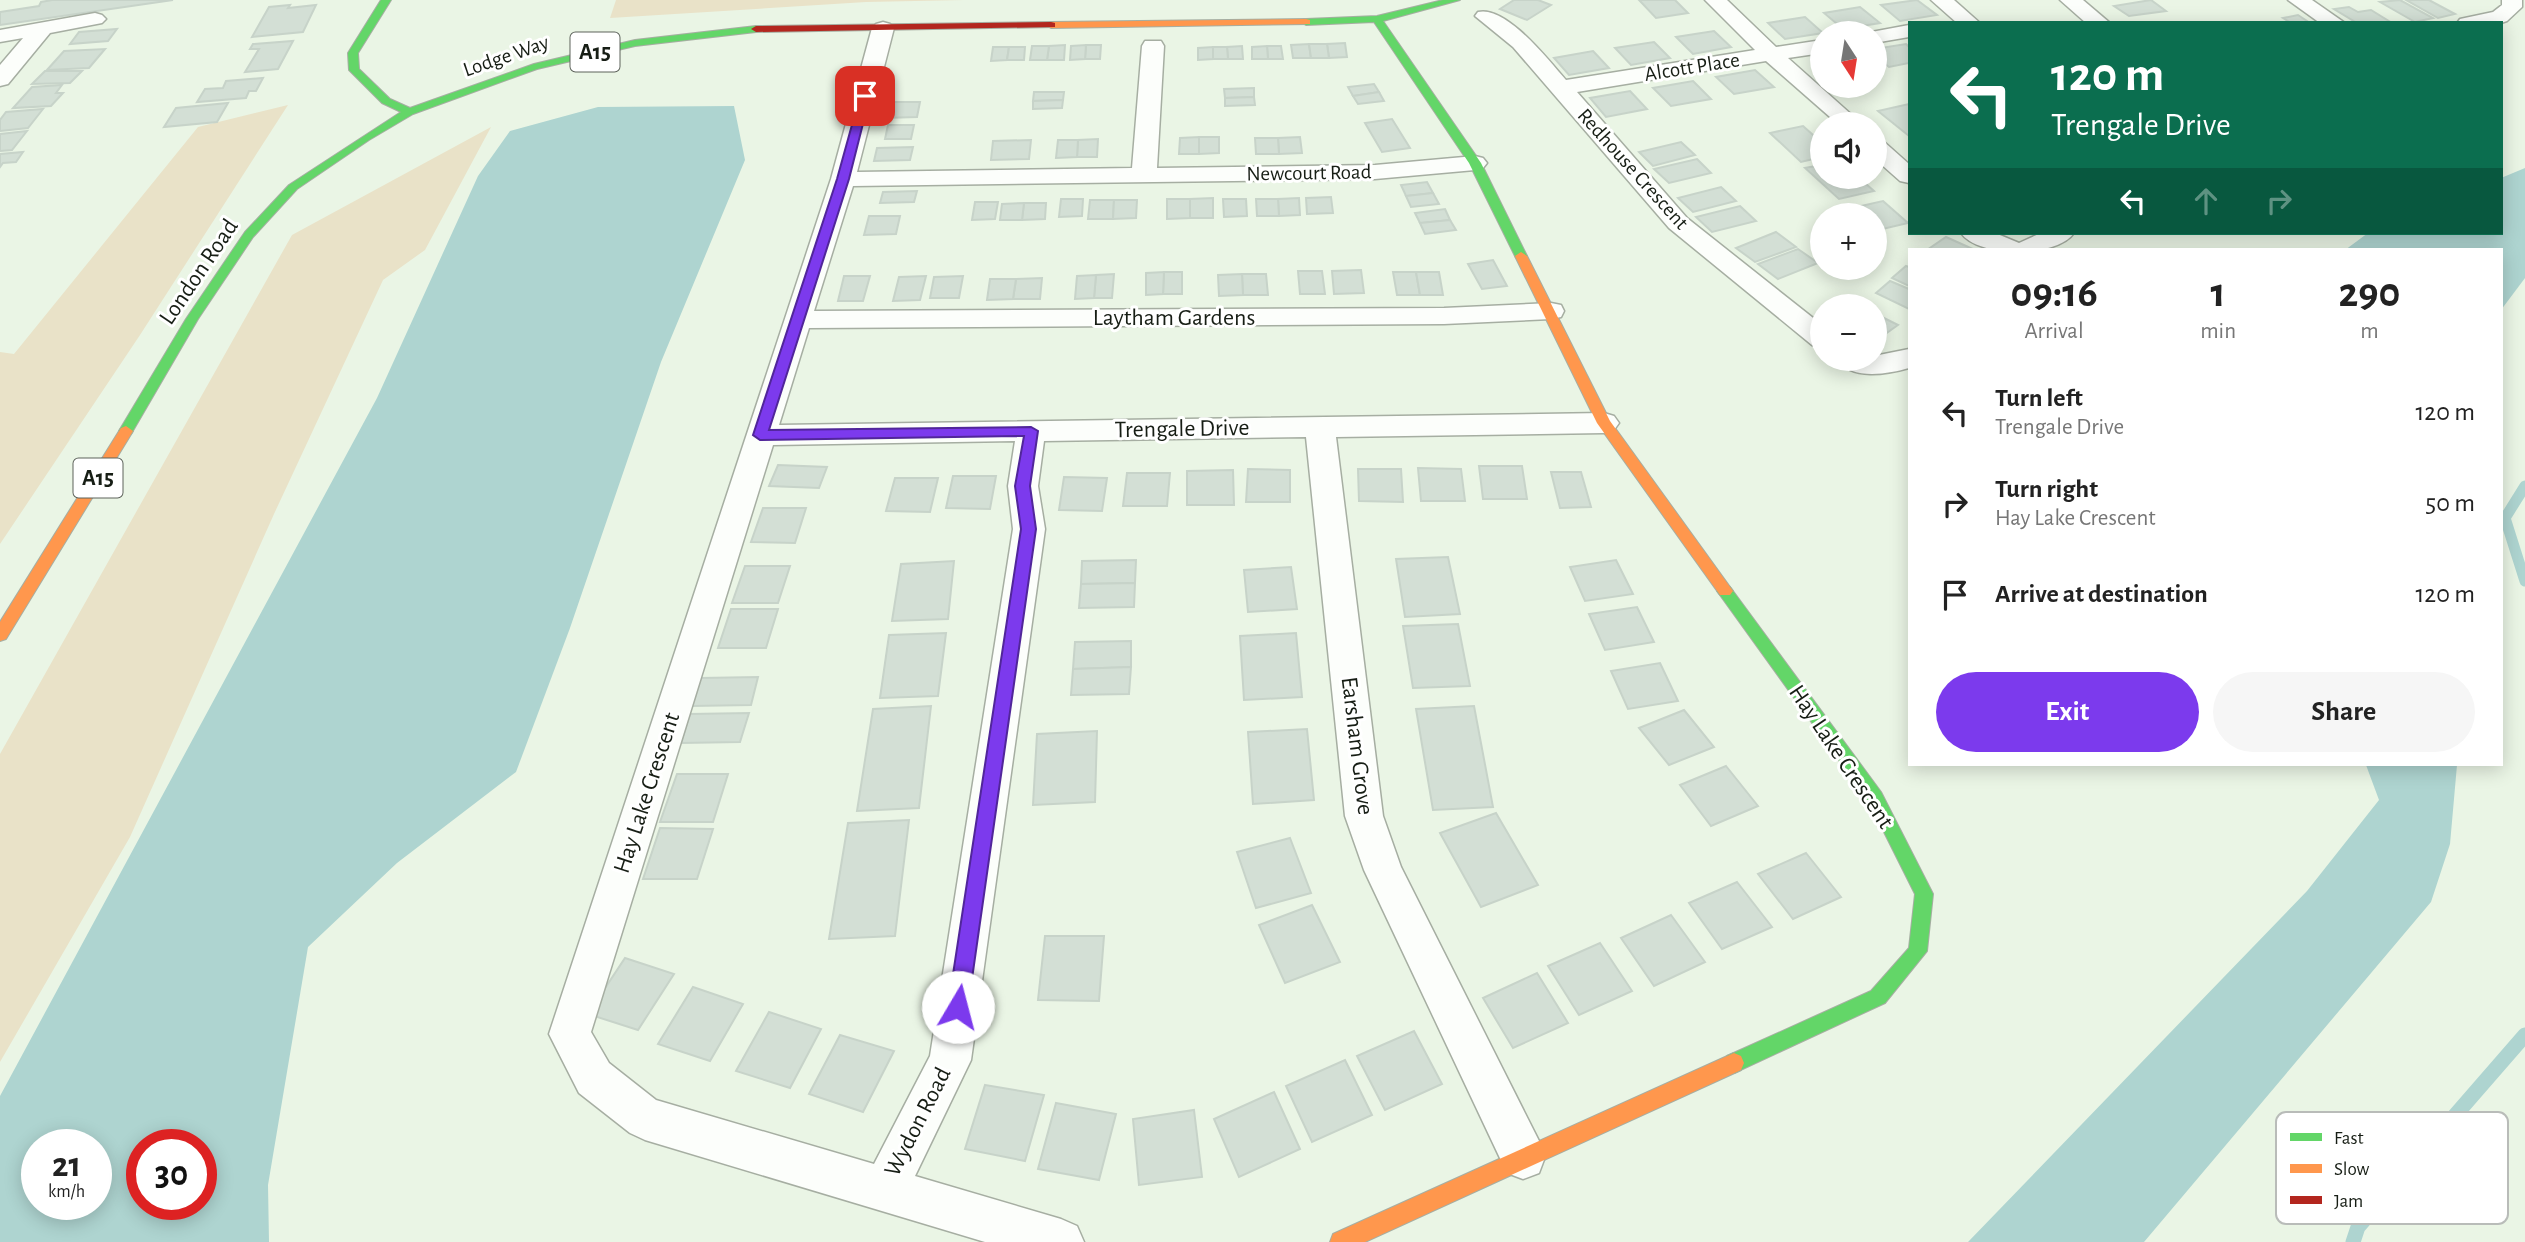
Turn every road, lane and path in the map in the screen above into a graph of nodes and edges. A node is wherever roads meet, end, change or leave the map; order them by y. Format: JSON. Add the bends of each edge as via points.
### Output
{"nodes":[{"id":1,"x":386,"y":0,"type":"edge"},
{"id":2,"x":1455,"y":0,"type":"edge"},
{"id":3,"x":1716,"y":0,"type":"edge"},
{"id":4,"x":1941,"y":0,"type":"edge"},
{"id":5,"x":2070,"y":0,"type":"edge"},
{"id":6,"x":2298,"y":0,"type":"edge"},
{"id":7,"x":2512,"y":0,"type":"edge"},
{"id":8,"x":1485,"y":16,"type":"dead end"},
{"id":9,"x":94,"y":19,"type":"dead end"},
{"id":10,"x":1377,"y":19,"type":"junction"},
{"id":11,"x":1964,"y":21,"type":"edge"},
{"id":12,"x":2097,"y":21,"type":"edge"},
{"id":13,"x":2331,"y":21,"type":"edge"},
{"id":14,"x":2478,"y":21,"type":"edge"},
{"id":15,"x":43,"y":28,"type":"junction"},
{"id":16,"x":883,"y":28,"type":"junction"},
{"id":17,"x":1908,"y":31,"type":"edge"},
{"id":18,"x":1887,"y":35,"type":"edge"},
{"id":19,"x":0,"y":36,"type":"edge"},
{"id":20,"x":1153,"y":46,"type":"dead end"},
{"id":21,"x":1810,"y":48,"type":"edge"},
{"id":22,"x":1772,"y":55,"type":"junction"},
{"id":23,"x":0,"y":79,"type":"edge"},
{"id":24,"x":1561,"y":88,"type":"junction"},
{"id":25,"x":409,"y":112,"type":"junction"},
{"id":26,"x":1837,"y":112,"type":"edge"},
{"id":27,"x":1887,"y":157,"type":"edge"},
{"id":28,"x":1475,"y":163,"type":"junction"},
{"id":29,"x":1144,"y":175,"type":"junction"},
{"id":30,"x":1908,"y":175,"type":"edge"},
{"id":31,"x":843,"y":179,"type":"junction"},
{"id":32,"x":1979,"y":235,"type":"edge"},
{"id":33,"x":2057,"y":235,"type":"edge"},
{"id":34,"x":2009,"y":248,"type":"edge"},
{"id":35,"x":2030,"y":248,"type":"edge"},
{"id":36,"x":1551,"y":311,"type":"junction"},
{"id":37,"x":797,"y":320,"type":"junction"},
{"id":38,"x":1810,"y":329,"type":"edge"},
{"id":39,"x":1908,"y":358,"type":"edge"},
{"id":40,"x":1887,"y":365,"type":"edge"},
{"id":41,"x":1604,"y":423,"type":"junction"},
{"id":42,"x":1320,"y":427,"type":"junction"},
{"id":43,"x":1031,"y":431,"type":"junction"},
{"id":44,"x":760,"y":435,"type":"junction"},
{"id":45,"x":0,"y":635,"type":"edge"},
{"id":46,"x":1523,"y":1157,"type":"junction"},
{"id":47,"x":884,"y":1190,"type":"junction"},
{"id":48,"x":1061,"y":1242,"type":"edge"},
{"id":49,"x":1340,"y":1242,"type":"edge"}],
"edges":[{"from":1,"to":25,"type":"main road","via":[[353,53],[354,70],[386,101]]},
{"from":2,"to":10,"type":"main road","name":"Lodge Way","number":"A15"},
{"from":3,"to":22,"type":"street"},
{"from":4,"to":11,"type":"street"},
{"from":5,"to":12,"type":"street"},
{"from":6,"to":13,"type":"street"},
{"from":7,"to":14,"type":"street","via":[[2512,8],[2500,17]]},
{"from":8,"to":24,"type":"street","name":"Redhouse Crescent","via":[[1521,42]]},
{"from":9,"to":15,"type":"street"},
{"from":10,"to":16,"type":"main road","name":"Lodge Way","number":"A15"},
{"from":10,"to":28,"type":"main road","name":"Hay Lake Crescent"},
{"from":15,"to":19,"type":"street"},
{"from":15,"to":23,"type":"street"},
{"from":16,"to":25,"type":"main road","name":"Lodge Way","number":"A15","via":[[764,29],[635,43],[534,67]]},
{"from":16,"to":31,"type":"street","name":"Hay Lake Crescent"},
{"from":17,"to":18,"type":"street"},
{"from":20,"to":29,"type":"street"},
{"from":21,"to":22,"type":"street","name":"Alcott Place"},
{"from":22,"to":24,"type":"street","name":"Alcott Place"},
{"from":22,"to":26,"type":"street"},
{"from":24,"to":38,"type":"street","name":"Redhouse Crescent","via":[[1678,223]]},
{"from":25,"to":45,"type":"main road","name":"London Road","number":"A15","via":[[293,187],[249,235],[192,319]]},
{"from":27,"to":30,"type":"street"},
{"from":28,"to":29,"type":"street","name":"Newcourt Road","via":[[1375,172]]},
{"from":28,"to":36,"type":"main road","name":"Hay Lake Crescent"},
{"from":29,"to":31,"type":"street","name":"Newcourt Road"},
{"from":31,"to":37,"type":"street","name":"Hay Lake Crescent"},
{"from":32,"to":34,"type":"street"},
{"from":33,"to":35,"type":"street"},
{"from":36,"to":37,"type":"street","name":"Laytham Gardens","via":[[1430,316]]},
{"from":36,"to":41,"type":"main road","name":"Hay Lake Crescent"},
{"from":37,"to":44,"type":"street","name":"Hay Lake Crescent"},
{"from":39,"to":40,"type":"street"},
{"from":41,"to":42,"type":"street","name":"Trengale Drive"},
{"from":41,"to":46,"type":"main road","name":"Hay Lake Crescent","via":[[1875,797],[1924,894],[1923,906],[1918,951],[1878,997]]},
{"from":42,"to":43,"type":"street","name":"Trengale Drive"},
{"from":42,"to":46,"type":"street","name":"Earsham Grove","via":[[1364,816],[1383,870]]},
{"from":43,"to":44,"type":"street","name":"Trengale Drive"},
{"from":43,"to":47,"type":"street","name":"Wydon Road","via":[[1023,486],[1028,529],[950,1060]]},
{"from":44,"to":47,"type":"street","name":"Hay Lake Crescent","via":[[570,1034],[594,1078],[645,1118]]},
{"from":46,"to":49,"type":"main road","name":"Hay Lake Crescent"},
{"from":47,"to":48,"type":"street","name":"Hay Lake Crescent"}]}
